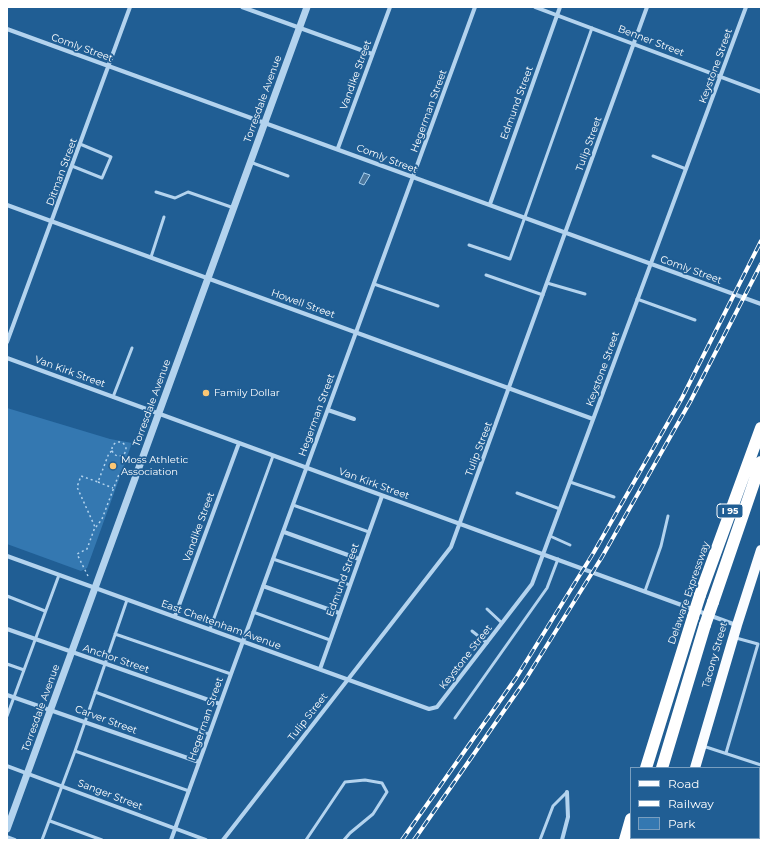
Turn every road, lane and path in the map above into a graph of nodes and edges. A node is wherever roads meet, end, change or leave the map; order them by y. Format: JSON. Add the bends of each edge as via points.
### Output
{"nodes":[{"id":1,"x":130,"y":7,"type":"edge"},
{"id":2,"x":242,"y":7,"type":"edge"},
{"id":3,"x":307,"y":7,"type":"edge"},
{"id":4,"x":390,"y":7,"type":"edge"},
{"id":5,"x":475,"y":7,"type":"edge"},
{"id":6,"x":535,"y":7,"type":"edge"},
{"id":7,"x":560,"y":7,"type":"edge"},
{"id":8,"x":647,"y":7,"type":"edge"},
{"id":9,"x":746,"y":7,"type":"edge"},
{"id":10,"x":557,"y":15,"type":"junction"},
{"id":11,"x":300,"y":28,"type":"junction"},
{"id":12,"x":592,"y":28,"type":"junction"},
{"id":13,"x":7,"y":29,"type":"edge"},
{"id":14,"x":634,"y":43,"type":"junction"},
{"id":15,"x":372,"y":54,"type":"junction"},
{"id":16,"x":108,"y":66,"type":"junction"},
{"id":17,"x":720,"y":77,"type":"junction"},
{"id":18,"x":761,"y":92,"type":"edge"},
{"id":19,"x":265,"y":123,"type":"junction"},
{"id":20,"x":80,"y":144,"type":"junction"},
{"id":21,"x":338,"y":148,"type":"junction"},
{"id":22,"x":653,"y":156,"type":"dead end"},
{"id":23,"x":250,"y":162,"type":"junction"},
{"id":24,"x":72,"y":166,"type":"junction"},
{"id":25,"x":686,"y":169,"type":"junction"},
{"id":26,"x":288,"y":176,"type":"dead end"},
{"id":27,"x":413,"y":177,"type":"junction"},
{"id":28,"x":156,"y":192,"type":"dead end"},
{"id":29,"x":490,"y":204,"type":"junction"},
{"id":30,"x":7,"y":205,"type":"edge"},
{"id":31,"x":234,"y":208,"type":"junction"},
{"id":32,"x":164,"y":217,"type":"dead end"},
{"id":33,"x":525,"y":218,"type":"junction"},
{"id":34,"x":52,"y":222,"type":"junction"},
{"id":35,"x":565,"y":233,"type":"junction"},
{"id":36,"x":469,"y":245,"type":"dead end"},
{"id":37,"x":151,"y":257,"type":"junction"},
{"id":38,"x":650,"y":263,"type":"junction"},
{"id":39,"x":486,"y":275,"type":"dead end"},
{"id":40,"x":209,"y":278,"type":"junction"},
{"id":41,"x":547,"y":283,"type":"junction"},
{"id":42,"x":374,"y":284,"type":"junction"},
{"id":43,"x":585,"y":294,"type":"dead end"},
{"id":44,"x":543,"y":295,"type":"junction"},
{"id":45,"x":637,"y":299,"type":"junction"},
{"id":46,"x":761,"y":304,"type":"edge"},
{"id":47,"x":438,"y":306,"type":"dead end"},
{"id":48,"x":695,"y":320,"type":"dead end"},
{"id":49,"x":356,"y":332,"type":"junction"},
{"id":50,"x":7,"y":342,"type":"edge"},
{"id":51,"x":132,"y":348,"type":"dead end"},
{"id":52,"x":7,"y":358,"type":"edge"},
{"id":53,"x":510,"y":388,"type":"junction"},
{"id":54,"x":114,"y":396,"type":"junction"},
{"id":55,"x":328,"y":410,"type":"junction"},
{"id":56,"x":159,"y":413,"type":"junction"},
{"id":57,"x":593,"y":418,"type":"junction"},
{"id":58,"x":354,"y":419,"type":"dead end"},
{"id":59,"x":761,"y":428,"type":"edge"},
{"id":60,"x":239,"y":443,"type":"junction"},
{"id":61,"x":112,"y":451,"type":"junction"},
{"id":62,"x":273,"y":456,"type":"junction"},
{"id":63,"x":761,"y":462,"type":"edge"},
{"id":64,"x":307,"y":468,"type":"junction"},
{"id":65,"x":124,"y":476,"type":"dead end"},
{"id":66,"x":98,"y":482,"type":"junction"},
{"id":67,"x":570,"y":482,"type":"junction"},
{"id":68,"x":114,"y":488,"type":"junction"},
{"id":69,"x":517,"y":493,"type":"dead end"},
{"id":70,"x":382,"y":496,"type":"junction"},
{"id":71,"x":614,"y":497,"type":"dead end"},
{"id":72,"x":293,"y":505,"type":"junction"},
{"id":73,"x":560,"y":509,"type":"junction"},
{"id":74,"x":668,"y":516,"type":"dead end"},
{"id":75,"x":460,"y":523,"type":"junction"},
{"id":76,"x":95,"y":527,"type":"junction"},
{"id":77,"x":284,"y":532,"type":"junction"},
{"id":78,"x":369,"y":532,"type":"junction"},
{"id":79,"x":550,"y":536,"type":"junction"},
{"id":80,"x":570,"y":544,"type":"dead end"},
{"id":81,"x":761,"y":550,"type":"edge"},
{"id":82,"x":544,"y":554,"type":"junction"},
{"id":83,"x":7,"y":556,"type":"edge"},
{"id":84,"x":273,"y":559,"type":"junction"},
{"id":85,"x":359,"y":559,"type":"junction"},
{"id":86,"x":558,"y":559,"type":"junction"},
{"id":87,"x":759,"y":563,"type":"edge"},
{"id":88,"x":59,"y":575,"type":"junction"},
{"id":89,"x":88,"y":576,"type":"dead end"},
{"id":90,"x":350,"y":585,"type":"junction"},
{"id":91,"x":263,"y":586,"type":"junction"},
{"id":92,"x":95,"y":588,"type":"junction"},
{"id":93,"x":645,"y":591,"type":"junction"},
{"id":94,"x":7,"y":596,"type":"edge"},
{"id":95,"x":127,"y":600,"type":"junction"},
{"id":96,"x":487,"y":609,"type":"dead end"},
{"id":97,"x":45,"y":612,"type":"junction"},
{"id":98,"x":253,"y":612,"type":"junction"},
{"id":99,"x":339,"y":613,"type":"junction"},
{"id":100,"x":175,"y":616,"type":"junction"},
{"id":101,"x":502,"y":623,"type":"junction"},
{"id":102,"x":737,"y":625,"type":"junction"},
{"id":103,"x":210,"y":629,"type":"junction"},
{"id":104,"x":7,"y":630,"type":"edge"},
{"id":105,"x":472,"y":631,"type":"dead end"},
{"id":106,"x":115,"y":634,"type":"junction"},
{"id":107,"x":733,"y":637,"type":"junction"},
{"id":108,"x":34,"y":639,"type":"junction"},
{"id":109,"x":330,"y":640,"type":"junction"},
{"id":110,"x":242,"y":641,"type":"junction"},
{"id":111,"x":487,"y":642,"type":"junction"},
{"id":112,"x":72,"y":652,"type":"junction"},
{"id":113,"x":105,"y":663,"type":"junction"},
{"id":114,"x":7,"y":664,"type":"edge"},
{"id":115,"x":320,"y":669,"type":"junction"},
{"id":116,"x":24,"y":670,"type":"junction"},
{"id":117,"x":231,"y":674,"type":"junction"},
{"id":118,"x":347,"y":679,"type":"junction"},
{"id":119,"x":95,"y":692,"type":"junction"},
{"id":120,"x":7,"y":695,"type":"edge"},
{"id":121,"x":14,"y":697,"type":"junction"},
{"id":122,"x":220,"y":704,"type":"junction"},
{"id":123,"x":429,"y":709,"type":"joint"},
{"id":124,"x":51,"y":710,"type":"junction"},
{"id":125,"x":7,"y":716,"type":"edge"},
{"id":126,"x":455,"y":718,"type":"dead end"},
{"id":127,"x":85,"y":721,"type":"junction"},
{"id":128,"x":209,"y":734,"type":"junction"},
{"id":129,"x":702,"y":745,"type":"junction"},
{"id":130,"x":75,"y":751,"type":"junction"},
{"id":131,"x":726,"y":753,"type":"junction"},
{"id":132,"x":199,"y":762,"type":"junction"},
{"id":133,"x":761,"y":765,"type":"edge"},
{"id":134,"x":7,"y":766,"type":"edge"},
{"id":135,"x":646,"y":767,"type":"edge"},
{"id":136,"x":662,"y":767,"type":"edge"},
{"id":137,"x":695,"y":767,"type":"edge"},
{"id":138,"x":27,"y":773,"type":"junction"},
{"id":139,"x":63,"y":786,"type":"junction"},
{"id":140,"x":189,"y":791,"type":"junction"},
{"id":141,"x":567,"y":792,"type":"joint"},
{"id":142,"x":50,"y":821,"type":"junction"},
{"id":143,"x":630,"y":822,"type":"edge"},
{"id":144,"x":7,"y":829,"type":"edge"},
{"id":145,"x":176,"y":829,"type":"junction"},
{"id":146,"x":7,"y":837,"type":"edge"},
{"id":147,"x":15,"y":840,"type":"edge"},
{"id":148,"x":42,"y":840,"type":"edge"},
{"id":149,"x":102,"y":840,"type":"edge"},
{"id":150,"x":171,"y":840,"type":"edge"},
{"id":151,"x":206,"y":840,"type":"edge"},
{"id":152,"x":223,"y":840,"type":"edge"},
{"id":153,"x":306,"y":840,"type":"edge"},
{"id":154,"x":344,"y":840,"type":"edge"},
{"id":155,"x":540,"y":840,"type":"edge"},
{"id":156,"x":562,"y":840,"type":"edge"},
{"id":157,"x":625,"y":840,"type":"edge"}],
"edges":[{"from":1,"to":16,"type":"street","name":"Ditman Street"},
{"from":2,"to":11,"type":"street"},
{"from":3,"to":11,"type":"street","name":"Torresdale Avenue"},
{"from":4,"to":15,"type":"street","name":"Vandike Street"},
{"from":5,"to":27,"type":"street","name":"Hegerman Street"},
{"from":6,"to":10,"type":"street","name":"Benner Street"},
{"from":7,"to":10,"type":"street","name":"Edmund Street"},
{"from":8,"to":14,"type":"street","name":"Tulip Street"},
{"from":9,"to":17,"type":"street","name":"Keystone Street"},
{"from":10,"to":12,"type":"street","name":"Benner Street"},
{"from":10,"to":29,"type":"street","name":"Edmund Street"},
{"from":11,"to":15,"type":"street"},
{"from":11,"to":19,"type":"street","name":"Torresdale Avenue"},
{"from":12,"to":14,"type":"street","name":"Benner Street"},
{"from":12,"to":33,"type":"lane"},
{"from":13,"to":16,"type":"street","name":"Comly Street"},
{"from":14,"to":17,"type":"street","name":"Benner Street"},
{"from":14,"to":35,"type":"street","name":"Tulip Street"},
{"from":15,"to":21,"type":"street","name":"Vandike Street"},
{"from":16,"to":19,"type":"street","name":"Comly Street"},
{"from":16,"to":20,"type":"street","name":"Ditman Street"},
{"from":17,"to":18,"type":"street","name":"Benner Street"},
{"from":17,"to":25,"type":"street","name":"Keystone Street"},
{"from":19,"to":21,"type":"street","name":"Comly Street"},
{"from":19,"to":23,"type":"street","name":"Torresdale Avenue"},
{"from":20,"to":24,"type":"street","name":"Ditman Street"},
{"from":20,"to":24,"type":"lane","via":[[111,157],[102,178]]},
{"from":21,"to":27,"type":"street","name":"Comly Street"},
{"from":22,"to":25,"type":"lane"},
{"from":23,"to":26,"type":"lane"},
{"from":23,"to":31,"type":"street","name":"Torresdale Avenue"},
{"from":24,"to":34,"type":"street","name":"Ditman Street"},
{"from":25,"to":38,"type":"street","name":"Keystone Street"},
{"from":27,"to":29,"type":"street","name":"Comly Street"},
{"from":27,"to":42,"type":"street","name":"Hegerman Street"},
{"from":28,"to":31,"type":"lane","via":[[175,198],[188,192]]},
{"from":29,"to":33,"type":"street","name":"Comly Street"},
{"from":30,"to":34,"type":"street","name":"Howell Street"},
{"from":31,"to":40,"type":"street","name":"Torresdale Avenue"},
{"from":32,"to":37,"type":"lane"},
{"from":33,"to":35,"type":"street","name":"Comly Street"},
{"from":33,"to":36,"type":"lane","via":[[510,259]]},
{"from":34,"to":37,"type":"street","name":"Howell Street"},
{"from":34,"to":50,"type":"street","name":"Ditman Street"},
{"from":35,"to":38,"type":"street","name":"Comly Street"},
{"from":35,"to":41,"type":"street","name":"Tulip Street"},
{"from":37,"to":40,"type":"street","name":"Howell Street"},
{"from":38,"to":45,"type":"street","name":"Keystone Street"},
{"from":38,"to":46,"type":"street","name":"Comly Street"},
{"from":39,"to":44,"type":"lane"},
{"from":40,"to":49,"type":"street","name":"Howell Street"},
{"from":40,"to":56,"type":"street","name":"Torresdale Avenue"},
{"from":41,"to":43,"type":"lane"},
{"from":41,"to":44,"type":"street","name":"Tulip Street"},
{"from":42,"to":47,"type":"lane"},
{"from":42,"to":49,"type":"street","name":"Hegerman Street"},
{"from":44,"to":53,"type":"street","name":"Tulip Street"},
{"from":45,"to":48,"type":"lane"},
{"from":45,"to":57,"type":"street","name":"Keystone Street"},
{"from":49,"to":53,"type":"street","name":"Howell Street"},
{"from":49,"to":55,"type":"street","name":"Hegerman Street"},
{"from":51,"to":54,"type":"lane"},
{"from":52,"to":54,"type":"street","name":"Van Kirk Street"},
{"from":53,"to":57,"type":"street","name":"Howell Street"},
{"from":53,"to":75,"type":"street","name":"Tulip Street"},
{"from":54,"to":56,"type":"street","name":"Van Kirk Street"},
{"from":55,"to":58,"type":"street"},
{"from":55,"to":64,"type":"street","name":"Hegerman Street"},
{"from":56,"to":60,"type":"street","name":"Van Kirk Street"},
{"from":56,"to":92,"type":"street","name":"Torresdale Avenue"},
{"from":57,"to":67,"type":"street","name":"Keystone Street"},
{"from":59,"to":135,"type":"highway","name":"Delaware Expressway","number":"I 95","bridge":true,"via":[[700,595]]},
{"from":60,"to":62,"type":"street","name":"Van Kirk Street"},
{"from":60,"to":100,"type":"street","name":"Vandike Street"},
{"from":61,"to":61,"type":"path","via":[[119,456],[126,448],[122,442],[117,442],[112,446]]},
{"from":61,"to":66,"type":"path"},
{"from":62,"to":64,"type":"street","name":"Van Kirk Street"},
{"from":62,"to":103,"type":"lane"},
{"from":63,"to":136,"type":"highway","number":"I 95","bridge":true,"via":[[705,625]]},
{"from":64,"to":70,"type":"street","name":"Van Kirk Street"},
{"from":64,"to":72,"type":"street","name":"Hegerman Street"},
{"from":65,"to":68,"type":"path","via":[[119,474]]},
{"from":66,"to":68,"type":"path"},
{"from":66,"to":76,"type":"path","via":[[81,476],[77,487]]},
{"from":67,"to":71,"type":"lane"},
{"from":67,"to":73,"type":"street","name":"Keystone Street"},
{"from":68,"to":76,"type":"path","via":[[102,519]]},
{"from":69,"to":73,"type":"lane"},
{"from":70,"to":75,"type":"street","name":"Van Kirk Street"},
{"from":70,"to":78,"type":"street","name":"Edmund Street"},
{"from":72,"to":77,"type":"street","name":"Hegerman Street"},
{"from":72,"to":78,"type":"lane"},
{"from":73,"to":79,"type":"street","name":"Keystone Street"},
{"from":74,"to":93,"type":"lane","via":[[661,546]]},
{"from":75,"to":82,"type":"street","name":"Van Kirk Street"},
{"from":75,"to":118,"type":"street","name":"Tulip Street","via":[[450,548]]},
{"from":76,"to":89,"type":"path","via":[[87,549],[77,554]]},
{"from":77,"to":84,"type":"street","name":"Hegerman Street"},
{"from":77,"to":85,"type":"street"},
{"from":78,"to":85,"type":"street","name":"Edmund Street"},
{"from":79,"to":80,"type":"lane"},
{"from":79,"to":82,"type":"street","name":"Keystone Street"},
{"from":81,"to":87,"type":"main road","name":"Tacony Street"},
{"from":82,"to":86,"type":"street","name":"Van Kirk Street"},
{"from":82,"to":101,"type":"street","name":"Keystone Street","via":[[532,584]]},
{"from":83,"to":88,"type":"street","name":"East Cheltenham Avenue"},
{"from":84,"to":90,"type":"lane"},
{"from":84,"to":91,"type":"street","name":"Hegerman Street"},
{"from":85,"to":90,"type":"street","name":"Edmund Street"},
{"from":86,"to":93,"type":"street","name":"Van Kirk Street"},
{"from":86,"to":126,"type":"lane","via":[[547,588]]},
{"from":87,"to":102,"type":"main road","name":"Tacony Street"},
{"from":88,"to":92,"type":"street","name":"East Cheltenham Avenue"},
{"from":88,"to":97,"type":"lane"},
{"from":90,"to":99,"type":"street","name":"Edmund Street"},
{"from":91,"to":98,"type":"street","name":"Hegerman Street"},
{"from":91,"to":99,"type":"street"},
{"from":92,"to":95,"type":"street","name":"East Cheltenham Avenue"},
{"from":92,"to":112,"type":"street","name":"Torresdale Avenue"},
{"from":93,"to":102,"type":"street","name":"Van Kirk Street"},
{"from":94,"to":97,"type":"lane"},
{"from":95,"to":100,"type":"street","name":"East Cheltenham Avenue"},
{"from":95,"to":106,"type":"lane"},
{"from":96,"to":101,"type":"lane"},
{"from":97,"to":108,"type":"lane"},
{"from":98,"to":109,"type":"lane"},
{"from":98,"to":110,"type":"street","name":"Hegerman Street"},
{"from":99,"to":109,"type":"street","name":"Edmund Street"},
{"from":100,"to":103,"type":"street","name":"East Cheltenham Avenue"},
{"from":101,"to":111,"type":"street","name":"Keystone Street"},
{"from":102,"to":107,"type":"main road","name":"Tacony Street"},
{"from":103,"to":110,"type":"street","name":"East Cheltenham Avenue"},
{"from":104,"to":108,"type":"street","name":"Anchor Street"},
{"from":105,"to":111,"type":"lane"},
{"from":106,"to":113,"type":"lane"},
{"from":106,"to":117,"type":"lane"},
{"from":107,"to":129,"type":"main road","name":"Tacony Street"},
{"from":107,"to":131,"type":"lane","via":[[758,644]]},
{"from":108,"to":112,"type":"street","name":"Anchor Street"},
{"from":108,"to":116,"type":"lane"},
{"from":109,"to":115,"type":"street","name":"Edmund Street"},
{"from":110,"to":115,"type":"street","name":"East Cheltenham Avenue"},
{"from":110,"to":117,"type":"street","name":"Hegerman Street"},
{"from":111,"to":123,"type":"street","name":"Keystone Street","via":[[437,707]]},
{"from":112,"to":113,"type":"street","name":"Anchor Street"},
{"from":112,"to":124,"type":"street","name":"Torresdale Avenue"},
{"from":113,"to":119,"type":"lane"},
{"from":113,"to":122,"type":"street","name":"Anchor Street"},
{"from":114,"to":116,"type":"lane"},
{"from":115,"to":118,"type":"street","name":"East Cheltenham Avenue"},
{"from":116,"to":121,"type":"lane"},
{"from":117,"to":122,"type":"street","name":"Hegerman Street"},
{"from":118,"to":123,"type":"street","name":"East Cheltenham Avenue"},
{"from":118,"to":152,"type":"street","name":"Tulip Street"},
{"from":119,"to":127,"type":"lane"},
{"from":119,"to":128,"type":"lane"},
{"from":120,"to":121,"type":"street","name":"Carver Street"},
{"from":121,"to":124,"type":"street","name":"Carver Street"},
{"from":121,"to":125,"type":"lane"},
{"from":122,"to":128,"type":"street","name":"Hegerman Street"},
{"from":124,"to":127,"type":"street","name":"Carver Street"},
{"from":124,"to":138,"type":"street","name":"Torresdale Avenue"},
{"from":127,"to":130,"type":"lane"},
{"from":127,"to":132,"type":"street","name":"Carver Street"},
{"from":128,"to":132,"type":"street","name":"Hegerman Street"},
{"from":129,"to":131,"type":"lane"},
{"from":129,"to":137,"type":"main road","name":"Tacony Street"},
{"from":130,"to":139,"type":"lane"},
{"from":130,"to":140,"type":"lane"},
{"from":131,"to":133,"type":"lane"},
{"from":132,"to":140,"type":"street","name":"Hegerman Street"},
{"from":134,"to":138,"type":"street","name":"Sanger Street"},
{"from":138,"to":139,"type":"street","name":"Sanger Street"},
{"from":138,"to":144,"type":"street","name":"Torresdale Avenue"},
{"from":139,"to":142,"type":"lane"},
{"from":139,"to":145,"type":"street","name":"Sanger Street"},
{"from":140,"to":145,"type":"street","name":"Hegerman Street"},
{"from":141,"to":155,"type":"lane","via":[[553,806]]},
{"from":141,"to":156,"type":"street","via":[[568,817]]},
{"from":142,"to":148,"type":"lane"},
{"from":142,"to":149,"type":"lane"},
{"from":143,"to":157,"type":"highway"},
{"from":145,"to":150,"type":"street"},
{"from":145,"to":151,"type":"street","name":"Sanger Street"},
{"from":146,"to":147,"type":"street"},
{"from":153,"to":154,"type":"lane","via":[[345,782],[365,780],[382,783],[387,792],[373,814]]}]}
